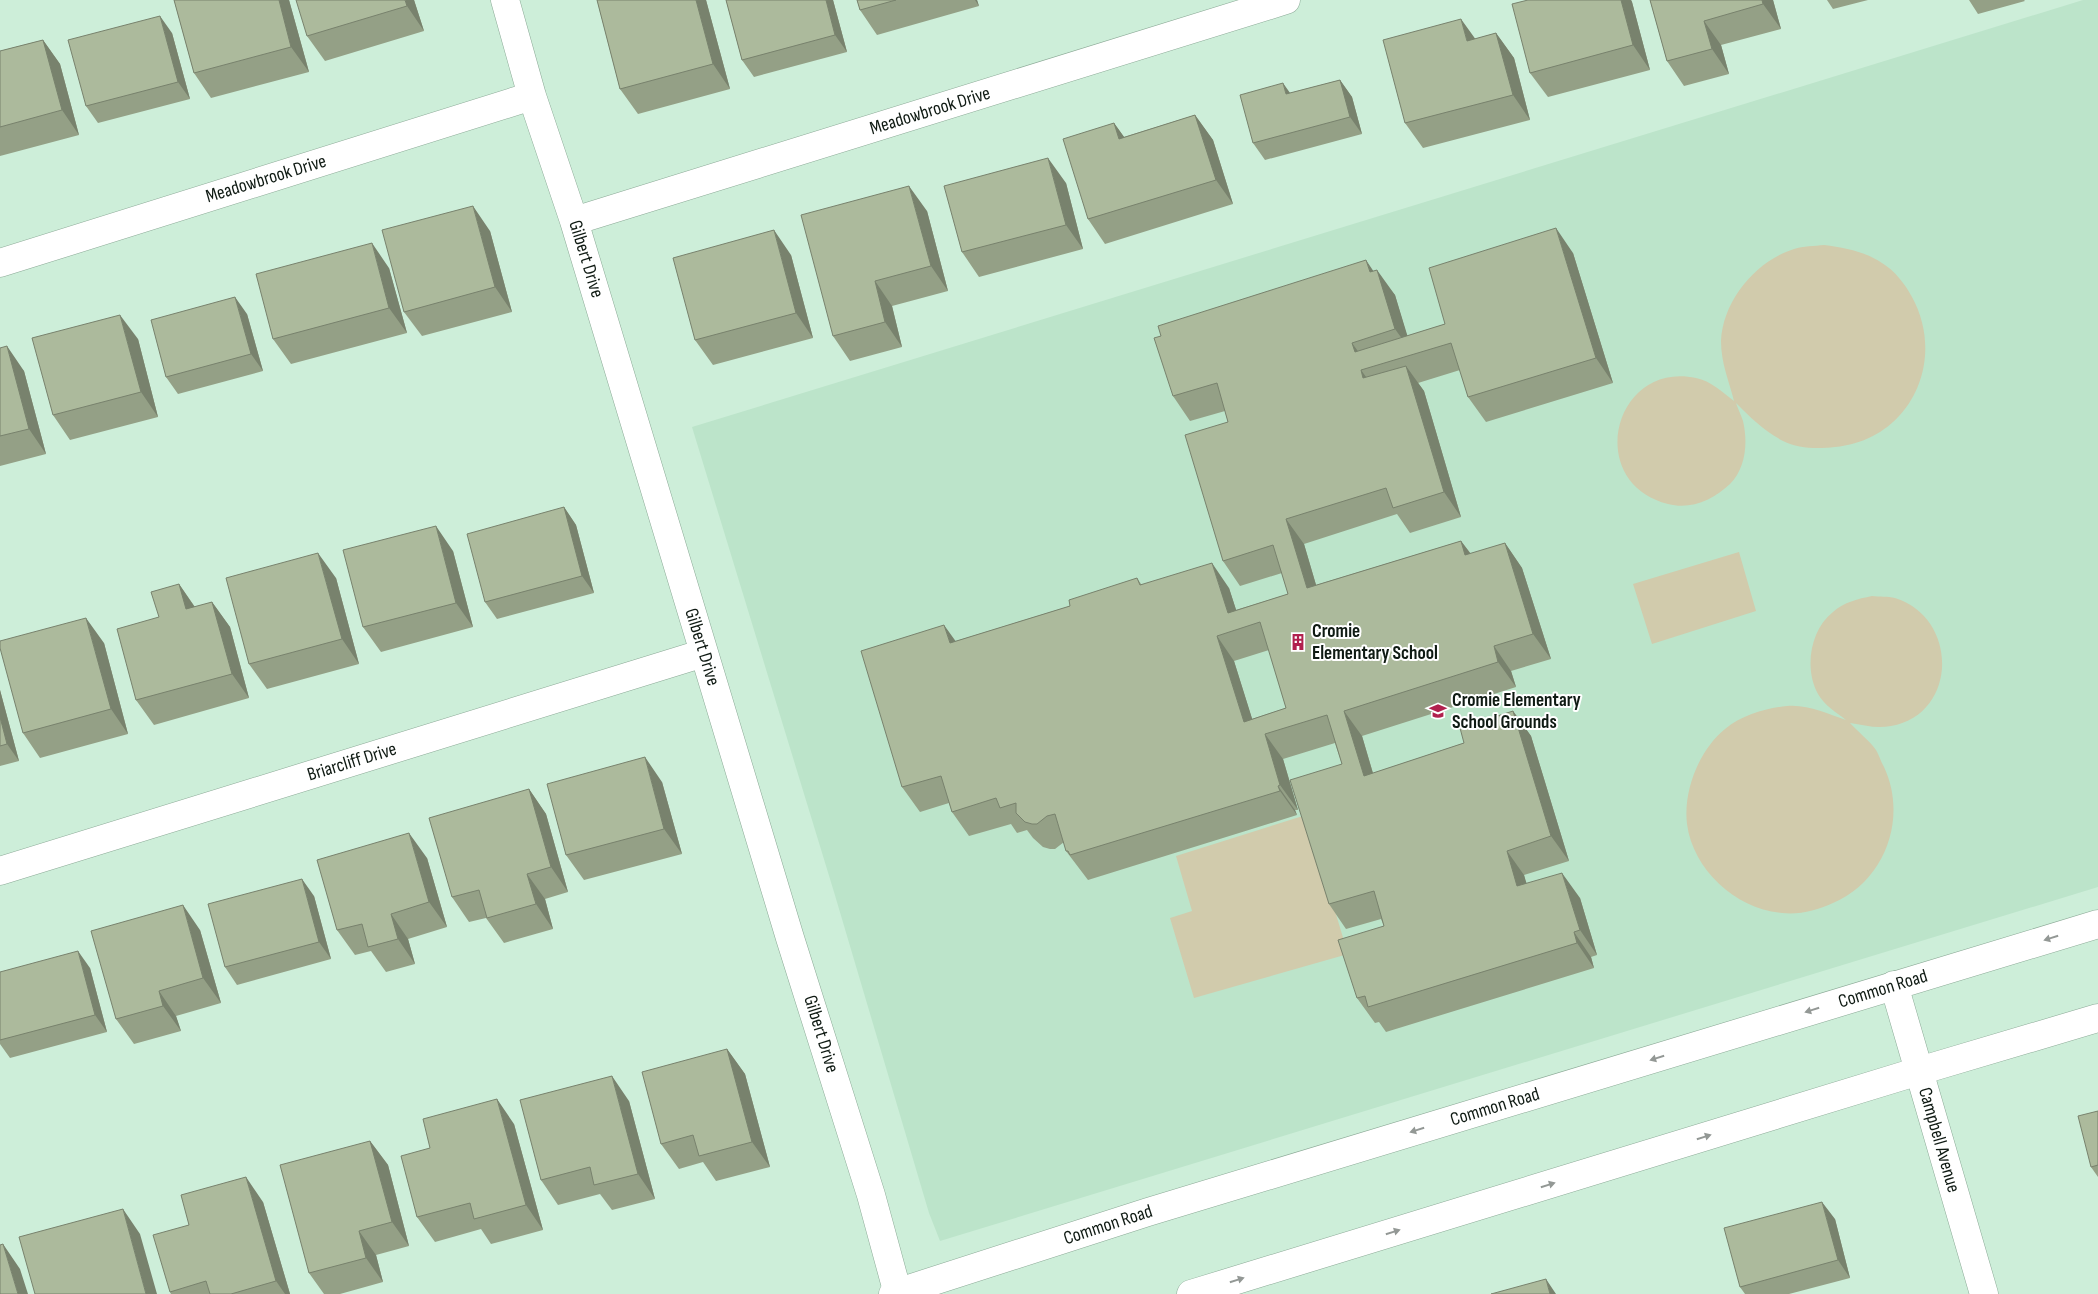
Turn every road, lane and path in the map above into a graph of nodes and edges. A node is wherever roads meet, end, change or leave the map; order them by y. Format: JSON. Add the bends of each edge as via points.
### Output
{"nodes":[{"id":1,"x":505,"y":0,"type":"edge"},
{"id":2,"x":1286,"y":0,"type":"edge"},
{"id":3,"x":532,"y":96,"type":"junction"},
{"id":4,"x":574,"y":221,"type":"junction"},
{"id":5,"x":0,"y":263,"type":"edge"},
{"id":6,"x":704,"y":652,"type":"junction"},
{"id":7,"x":0,"y":871,"type":"edge"},
{"id":8,"x":2098,"y":924,"type":"edge"},
{"id":9,"x":1894,"y":985,"type":"junction"},
{"id":10,"x":2098,"y":1018,"type":"edge"},
{"id":11,"x":1919,"y":1071,"type":"junction"},
{"id":12,"x":896,"y":1294,"type":"edge"},
{"id":13,"x":1191,"y":1294,"type":"edge"},
{"id":14,"x":1984,"y":1294,"type":"edge"}],
"edges":[{"from":1,"to":3,"type":"street","name":"Gilbert Drive"},
{"from":2,"to":4,"type":"street","name":"Meadowbrook Drive"},
{"from":3,"to":4,"type":"street","name":"Gilbert Drive"},
{"from":3,"to":5,"type":"street","name":"Meadowbrook Drive"},
{"from":4,"to":6,"type":"street","name":"Gilbert Drive"},
{"from":6,"to":7,"type":"street","name":"Briarcliff Drive"},
{"from":6,"to":12,"type":"street","name":"Gilbert Drive","via":[[871,1194]]},
{"from":8,"to":9,"type":"street","name":"Common Road","one_way":true},
{"from":9,"to":11,"type":"street","name":"Campbell Avenue"},
{"from":9,"to":12,"type":"street","name":"Common Road","one_way":true,"via":[[1148,1212]]},
{"from":10,"to":11,"type":"street"},
{"from":13,"to":11,"type":"street","one_way":true},
{"from":11,"to":14,"type":"street","name":"Campbell Avenue"}]}
